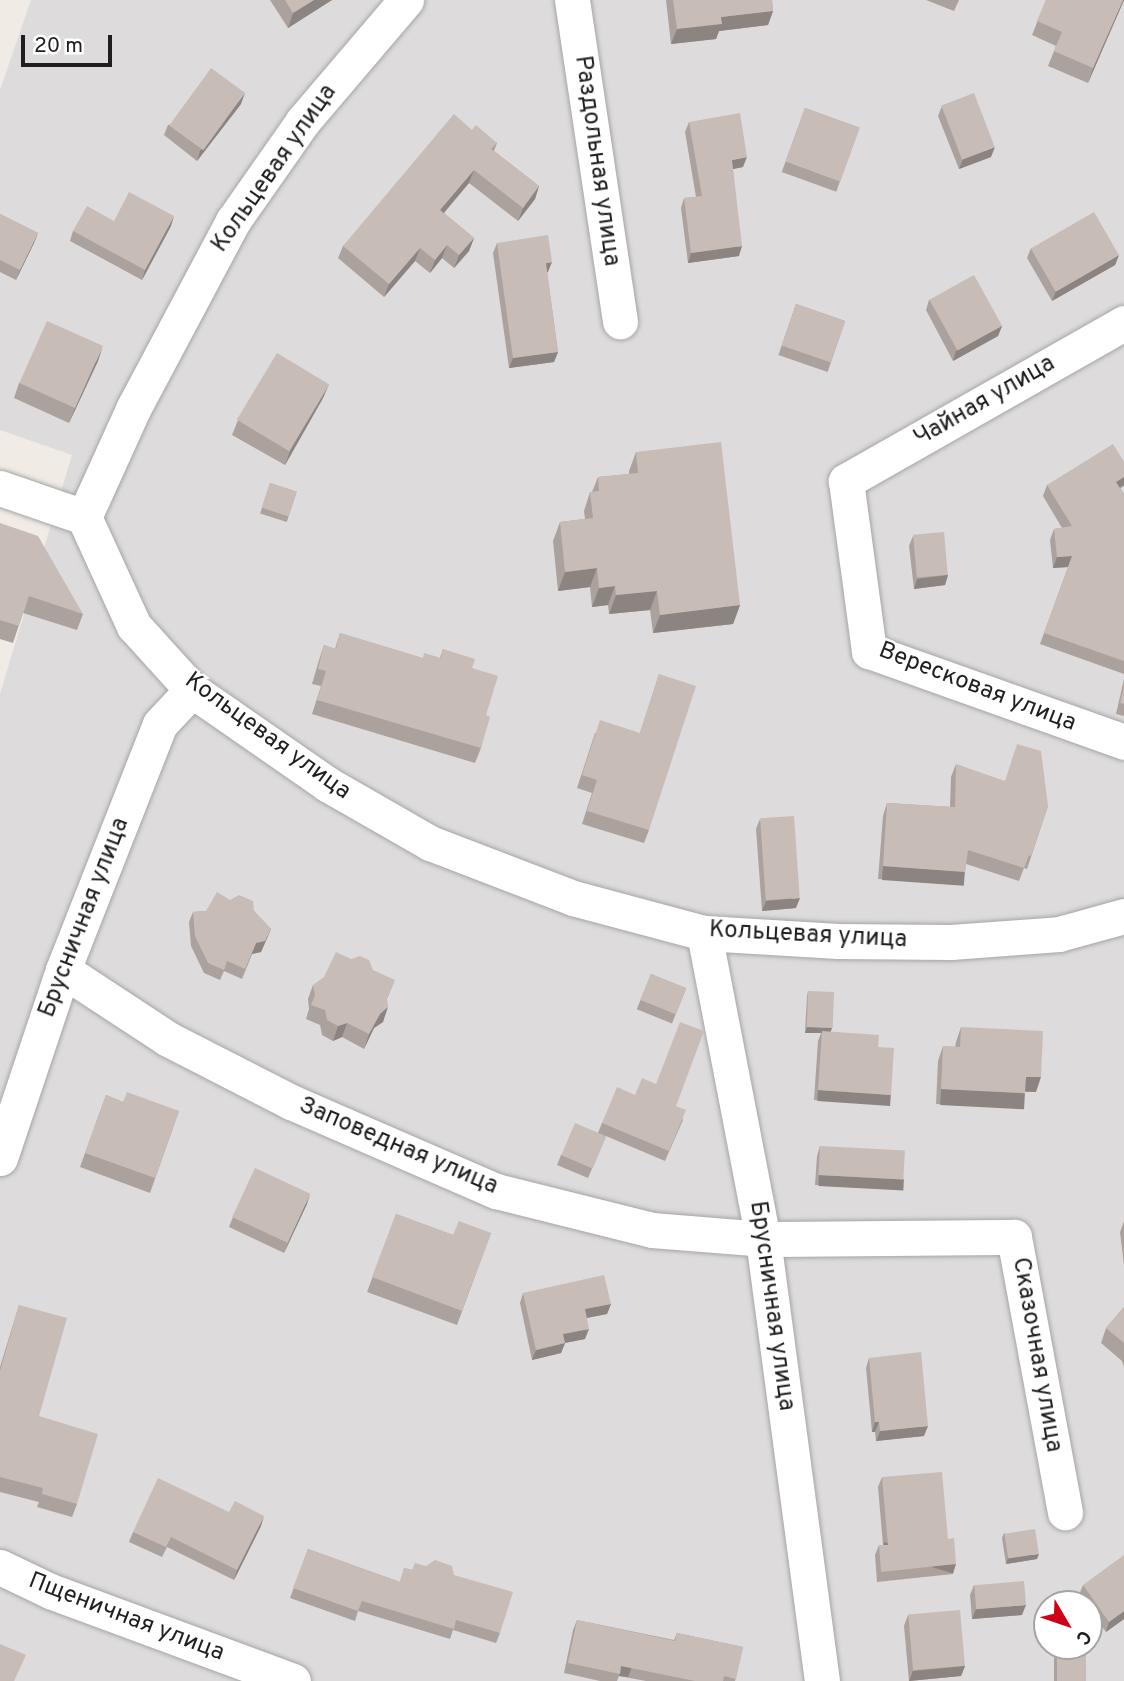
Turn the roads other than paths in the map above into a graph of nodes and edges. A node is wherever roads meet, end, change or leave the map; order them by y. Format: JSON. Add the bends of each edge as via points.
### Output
{"nodes":[{"id":1,"x":406,"y":0,"type":"edge"},
{"id":2,"x":572,"y":0,"type":"edge"},
{"id":3,"x":620,"y":321,"type":"dead end"},
{"id":4,"x":1124,"y":323,"type":"edge"},
{"id":5,"x":846,"y":481,"type":"joint"},
{"id":6,"x":0,"y":488,"type":"edge"},
{"id":7,"x":84,"y":517,"type":"junction"},
{"id":8,"x":192,"y":690,"type":"junction"},
{"id":9,"x":1124,"y":742,"type":"edge"},
{"id":10,"x":1124,"y":916,"type":"edge"},
{"id":11,"x":705,"y":933,"type":"junction"},
{"id":12,"x":63,"y":970,"type":"junction"},
{"id":13,"x":0,"y":1158,"type":"edge"},
{"id":14,"x":763,"y":1239,"type":"junction"},
{"id":15,"x":1065,"y":1512,"type":"dead end"},
{"id":16,"x":0,"y":1567,"type":"edge"},
{"id":17,"x":293,"y":1681,"type":"edge"},
{"id":18,"x":822,"y":1681,"type":"edge"}],
"edges":[{"from":1,"to":7,"type":"street","name":"Кольцевая улица","via":[[303,121],[233,221],[134,407]]},
{"from":2,"to":3,"type":"street","name":"Раздольная улица"},
{"from":4,"to":5,"type":"street","name":"Чайная улица"},
{"from":5,"to":9,"type":"street","name":"Вересковая улица","via":[[869,651]]},
{"from":6,"to":7,"type":"street"},
{"from":7,"to":8,"type":"street","name":"Кольцевая улица","via":[[134,626]]},
{"from":8,"to":11,"type":"street","name":"Кольцевая улица","via":[[327,784],[430,843],[573,898]]},
{"from":8,"to":12,"type":"street","name":"Брусничная улица","via":[[160,724]]},
{"from":10,"to":11,"type":"street","name":"Кольцевая улица","via":[[1059,934],[951,942],[838,942]]},
{"from":11,"to":14,"type":"street","name":"Брусничная улица"},
{"from":12,"to":13,"type":"street","name":"Брусничная улица"},
{"from":12,"to":14,"type":"street","name":"Заповедная улица","via":[[168,1039],[254,1083],[496,1191],[652,1230]]},
{"from":14,"to":15,"type":"street","name":"Сказочная улица","via":[[1014,1237]]},
{"from":14,"to":18,"type":"street","name":"Брусничная улица"},
{"from":16,"to":17,"type":"street","name":"Пщеничная улица","via":[[50,1591]]}]}
